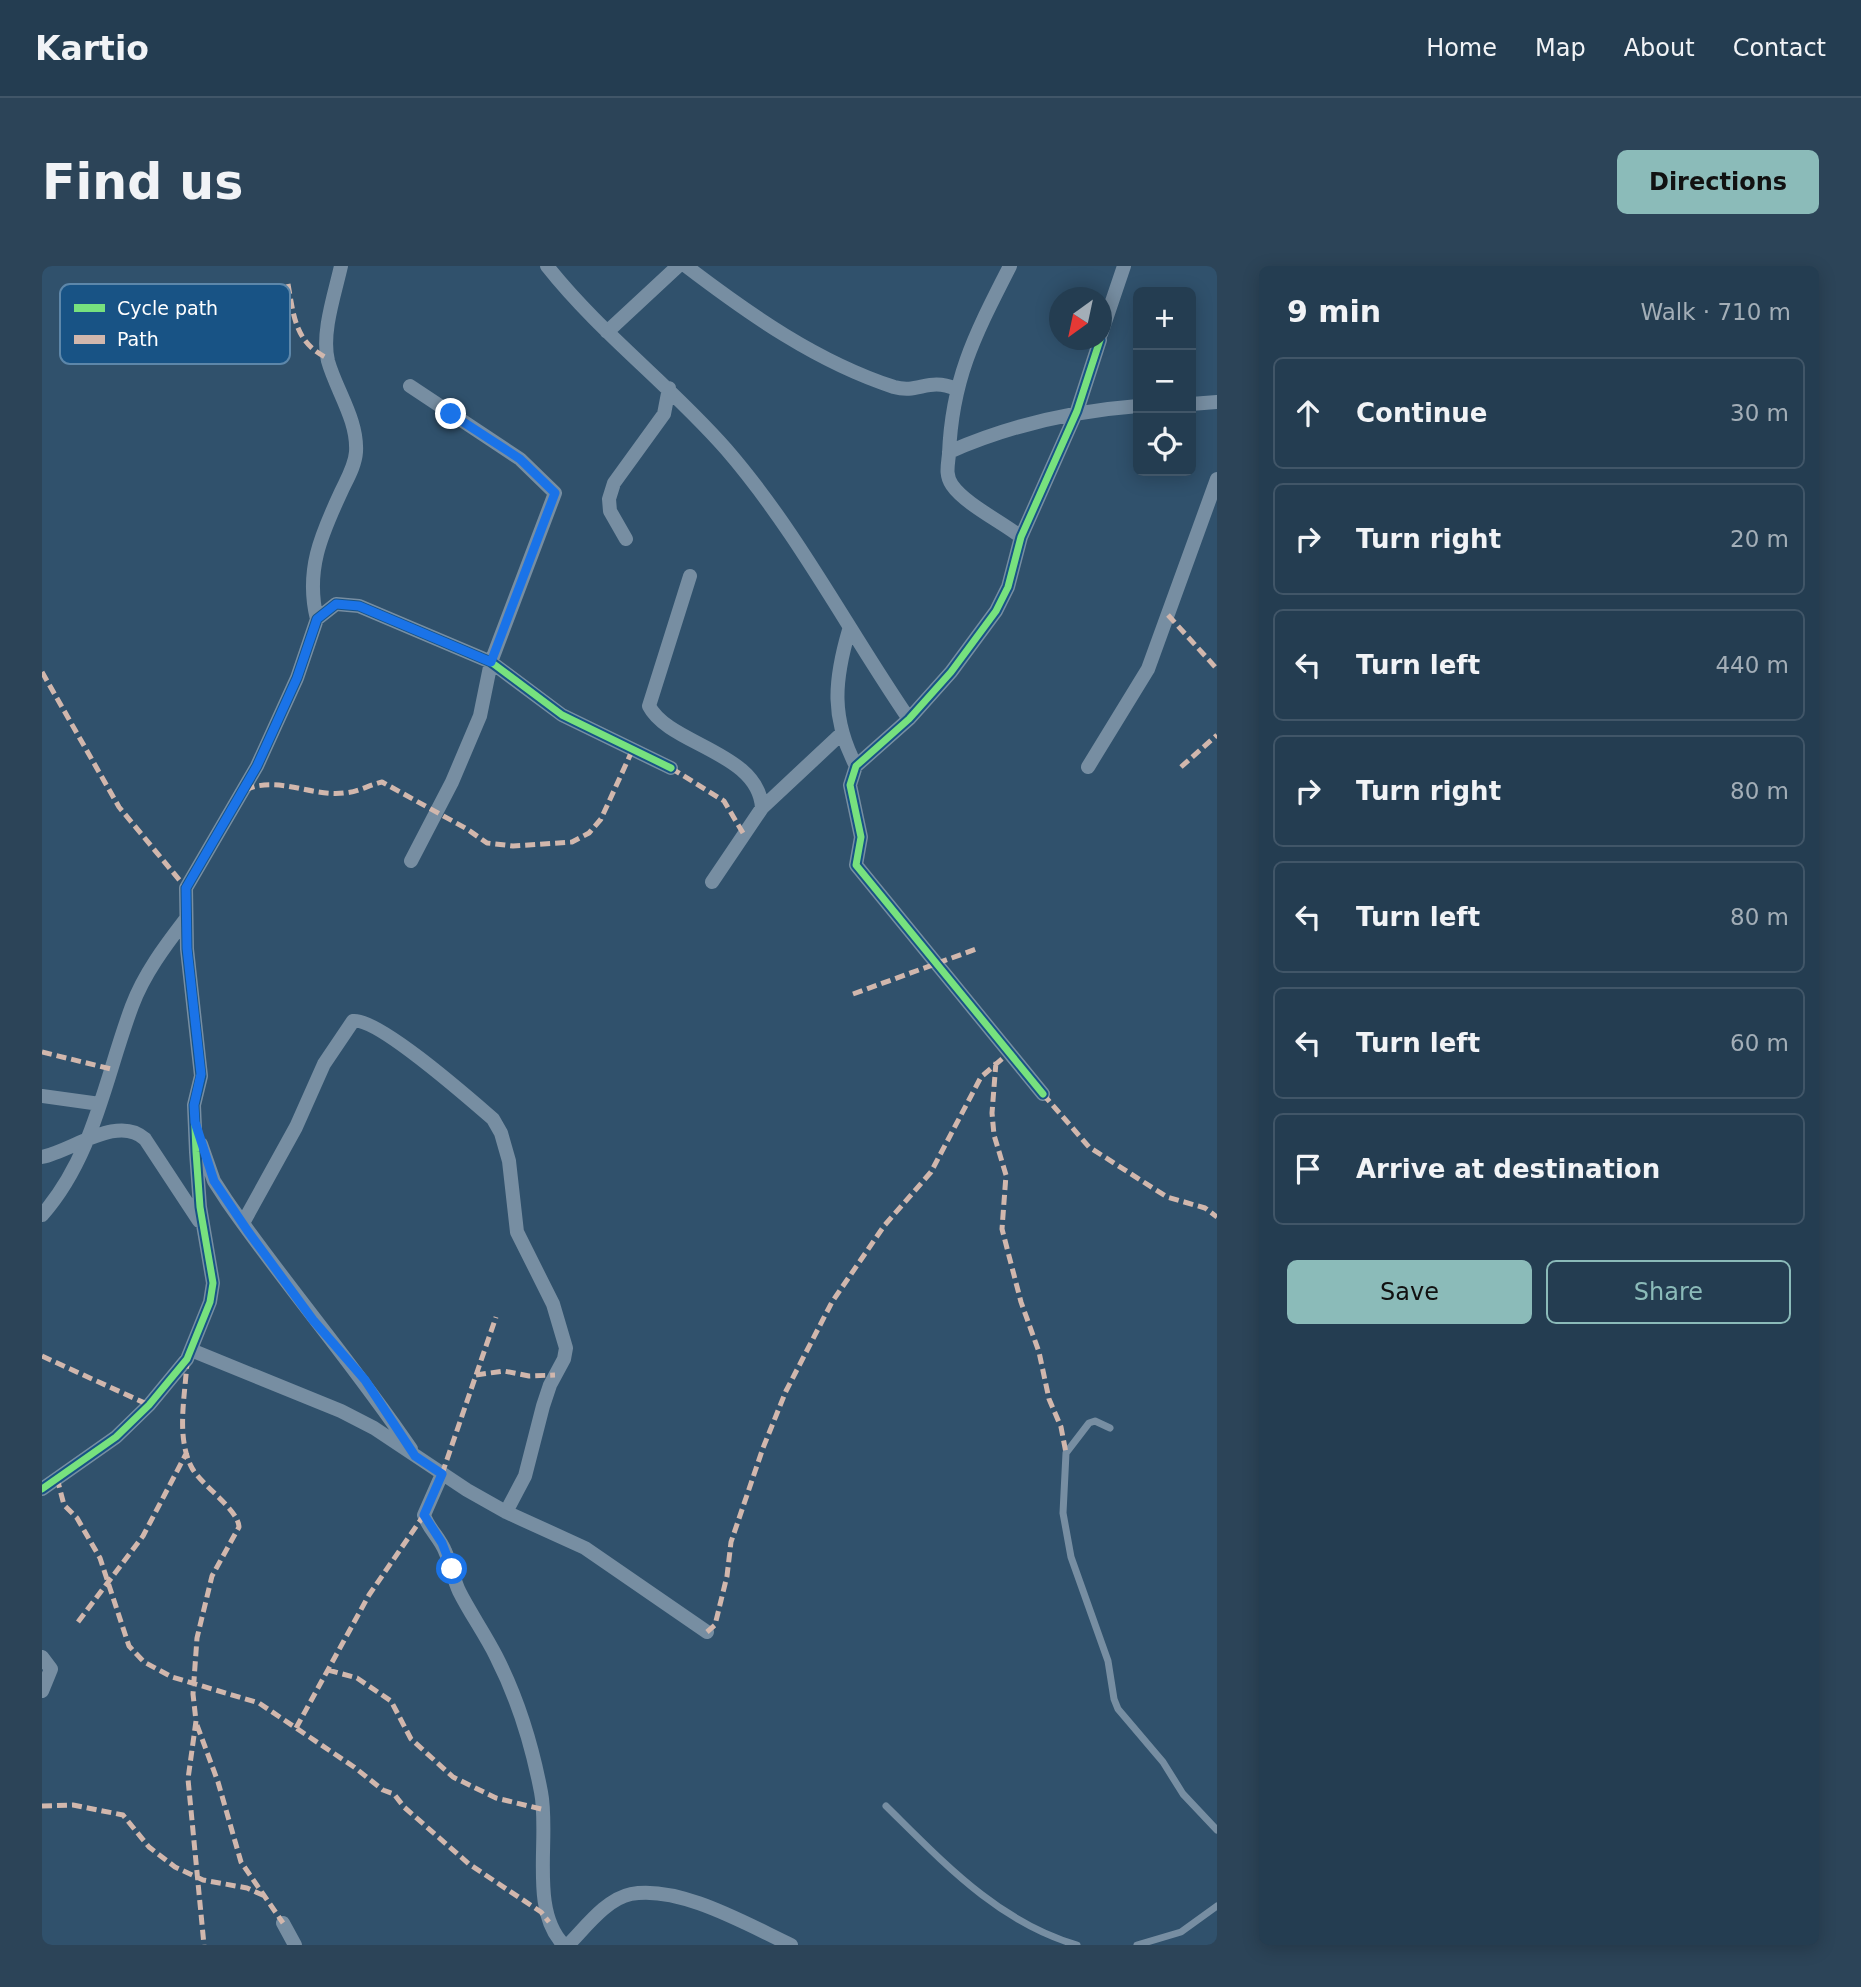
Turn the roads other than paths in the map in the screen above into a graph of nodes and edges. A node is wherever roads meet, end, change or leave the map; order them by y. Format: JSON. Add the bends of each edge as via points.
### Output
{"nodes":[{"id":1,"x":341,"y":266,"type":"edge"},
{"id":2,"x":547,"y":266,"type":"edge"},
{"id":3,"x":678,"y":266,"type":"edge"},
{"id":4,"x":686,"y":266,"type":"edge"},
{"id":5,"x":1010,"y":266,"type":"edge"},
{"id":6,"x":1124,"y":266,"type":"edge"},
{"id":7,"x":1112,"y":301,"type":"edge"},
{"id":8,"x":607,"y":332,"type":"junction"},
{"id":9,"x":1097,"y":350,"type":"edge"},
{"id":10,"x":410,"y":386,"type":"dead end"},
{"id":11,"x":668,"y":388,"type":"junction"},
{"id":12,"x":956,"y":389,"type":"junction"},
{"id":13,"x":1217,"y":402,"type":"edge"},
{"id":14,"x":1196,"y":404,"type":"edge"},
{"id":15,"x":1133,"y":406,"type":"edge"},
{"id":16,"x":1077,"y":411,"type":"junction"},
{"id":17,"x":949,"y":452,"type":"junction"},
{"id":18,"x":1217,"y":478,"type":"edge"},
{"id":19,"x":1021,"y":537,"type":"junction"},
{"id":20,"x":626,"y":539,"type":"dead end"},
{"id":21,"x":690,"y":576,"type":"dead end"},
{"id":22,"x":317,"y":619,"type":"junction"},
{"id":23,"x":849,"y":630,"type":"junction"},
{"id":24,"x":491,"y":662,"type":"junction"},
{"id":25,"x":909,"y":719,"type":"junction"},
{"id":26,"x":841,"y":734,"type":"junction"},
{"id":27,"x":856,"y":766,"type":"junction"},
{"id":28,"x":1088,"y":767,"type":"dead end"},
{"id":29,"x":671,"y":768,"type":"dead end"},
{"id":30,"x":762,"y":808,"type":"junction"},
{"id":31,"x":411,"y":861,"type":"dead end"},
{"id":32,"x":712,"y":882,"type":"dead end"},
{"id":33,"x":185,"y":919,"type":"junction"},
{"id":34,"x":1043,"y":1094,"type":"dead end"},
{"id":35,"x":42,"y":1096,"type":"edge"},
{"id":36,"x":100,"y":1104,"type":"junction"},
{"id":37,"x":195,"y":1122,"type":"junction"},
{"id":38,"x":88,"y":1140,"type":"junction"},
{"id":39,"x":42,"y":1157,"type":"edge"},
{"id":40,"x":42,"y":1214,"type":"edge"},
{"id":41,"x":243,"y":1223,"type":"junction"},
{"id":42,"x":204,"y":1228,"type":"junction"},
{"id":43,"x":191,"y":1350,"type":"junction"},
{"id":44,"x":1111,"y":1428,"type":"dead end"},
{"id":45,"x":415,"y":1456,"type":"junction"},
{"id":46,"x":442,"y":1474,"type":"junction"},
{"id":47,"x":42,"y":1489,"type":"edge"},
{"id":48,"x":506,"y":1513,"type":"junction"},
{"id":49,"x":707,"y":1632,"type":"dead end"},
{"id":50,"x":42,"y":1657,"type":"edge"},
{"id":51,"x":42,"y":1691,"type":"edge"},
{"id":52,"x":886,"y":1806,"type":"dead end"},
{"id":53,"x":1217,"y":1830,"type":"edge"},
{"id":54,"x":1217,"y":1906,"type":"edge"},
{"id":55,"x":283,"y":1923,"type":"dead end"},
{"id":56,"x":295,"y":1945,"type":"edge"},
{"id":57,"x":566,"y":1945,"type":"edge"},
{"id":58,"x":791,"y":1945,"type":"edge"},
{"id":59,"x":1077,"y":1945,"type":"edge"},
{"id":60,"x":1137,"y":1945,"type":"edge"}],
"edges":[{"from":1,"to":22,"type":"street","via":[[327,358],[353,427],[356,449],[349,476],[314,554],[311,583]]},
{"from":2,"to":8,"type":"street"},
{"from":3,"to":8,"type":"street"},
{"from":4,"to":12,"type":"street","via":[[783,334],[874,380],[904,389],[933,382]]},
{"from":5,"to":12,"type":"street","via":[[977,331]]},
{"from":6,"to":7,"type":"street"},
{"from":8,"to":11,"type":"street"},
{"from":9,"to":16,"type":"street"},
{"from":10,"to":24,"type":"street","via":[[520,459],[555,493]]},
{"from":11,"to":20,"type":"street","via":[[664,414],[614,483],[609,499]]},
{"from":11,"to":23,"type":"street","via":[[749,479],[801,551]]},
{"from":12,"to":17,"type":"street"},
{"from":13,"to":14,"type":"street"},
{"from":15,"to":16,"type":"street"},
{"from":16,"to":17,"type":"street","via":[[977,439]]},
{"from":16,"to":19,"type":"street"},
{"from":17,"to":19,"type":"street","via":[[951,485]]},
{"from":18,"to":28,"type":"street","via":[[1148,669]]},
{"from":19,"to":25,"type":"street","via":[[1008,587],[996,611]]},
{"from":21,"to":30,"type":"street","via":[[649,706],[666,723],[738,768],[762,797]]},
{"from":22,"to":24,"type":"street","via":[[336,604],[359,606]]},
{"from":22,"to":33,"type":"street","via":[[297,678],[257,766],[187,887]]},
{"from":23,"to":25,"type":"street"},
{"from":23,"to":26,"type":"street","via":[[838,676]]},
{"from":24,"to":29,"type":"street","via":[[562,715]]},
{"from":24,"to":31,"type":"street","via":[[480,716]]},
{"from":25,"to":27,"type":"street"},
{"from":26,"to":27,"type":"street"},
{"from":26,"to":30,"type":"street"},
{"from":27,"to":34,"type":"street","via":[[851,796],[861,837],[856,865]]},
{"from":30,"to":32,"type":"street"},
{"from":33,"to":36,"type":"street","via":[[133,1004]]},
{"from":33,"to":37,"type":"street","via":[[201,1074]]},
{"from":35,"to":36,"type":"street"},
{"from":36,"to":38,"type":"street"},
{"from":37,"to":41,"type":"street","via":[[214,1181]]},
{"from":37,"to":42,"type":"street"},
{"from":38,"to":39,"type":"street"},
{"from":38,"to":40,"type":"street","via":[[73,1175]]},
{"from":38,"to":42,"type":"street","via":[[114,1130],[140,1135]]},
{"from":41,"to":45,"type":"street","via":[[313,1320],[365,1380]]},
{"from":41,"to":48,"type":"street","via":[[296,1127],[324,1064],[353,1021],[384,1033],[493,1119],[509,1161],[517,1233],[552,1304],[566,1348],[543,1406],[525,1476]]},
{"from":42,"to":43,"type":"street","via":[[213,1289]]},
{"from":43,"to":45,"type":"street","via":[[341,1410]]},
{"from":43,"to":47,"type":"street","via":[[160,1392],[116,1437]]},
{"from":44,"to":53,"type":"lane","via":[[1089,1423],[1066,1453],[1062,1500],[1071,1556],[1098,1625],[1116,1704],[1197,1811]]},
{"from":45,"to":46,"type":"street"},
{"from":46,"to":48,"type":"street"},
{"from":46,"to":57,"type":"street","via":[[424,1515],[442,1543],[459,1590],[497,1657],[522,1716],[546,1816],[542,1865],[546,1908],[550,1928]]},
{"from":48,"to":49,"type":"street","via":[[577,1544]]},
{"from":50,"to":51,"type":"street","via":[[51,1669]]},
{"from":52,"to":59,"type":"lane","via":[[979,1895],[1036,1930]]},
{"from":54,"to":60,"type":"lane","via":[[1181,1932]]},
{"from":55,"to":56,"type":"street"},
{"from":57,"to":58,"type":"street","via":[[600,1912],[630,1894],[677,1896]]}]}
